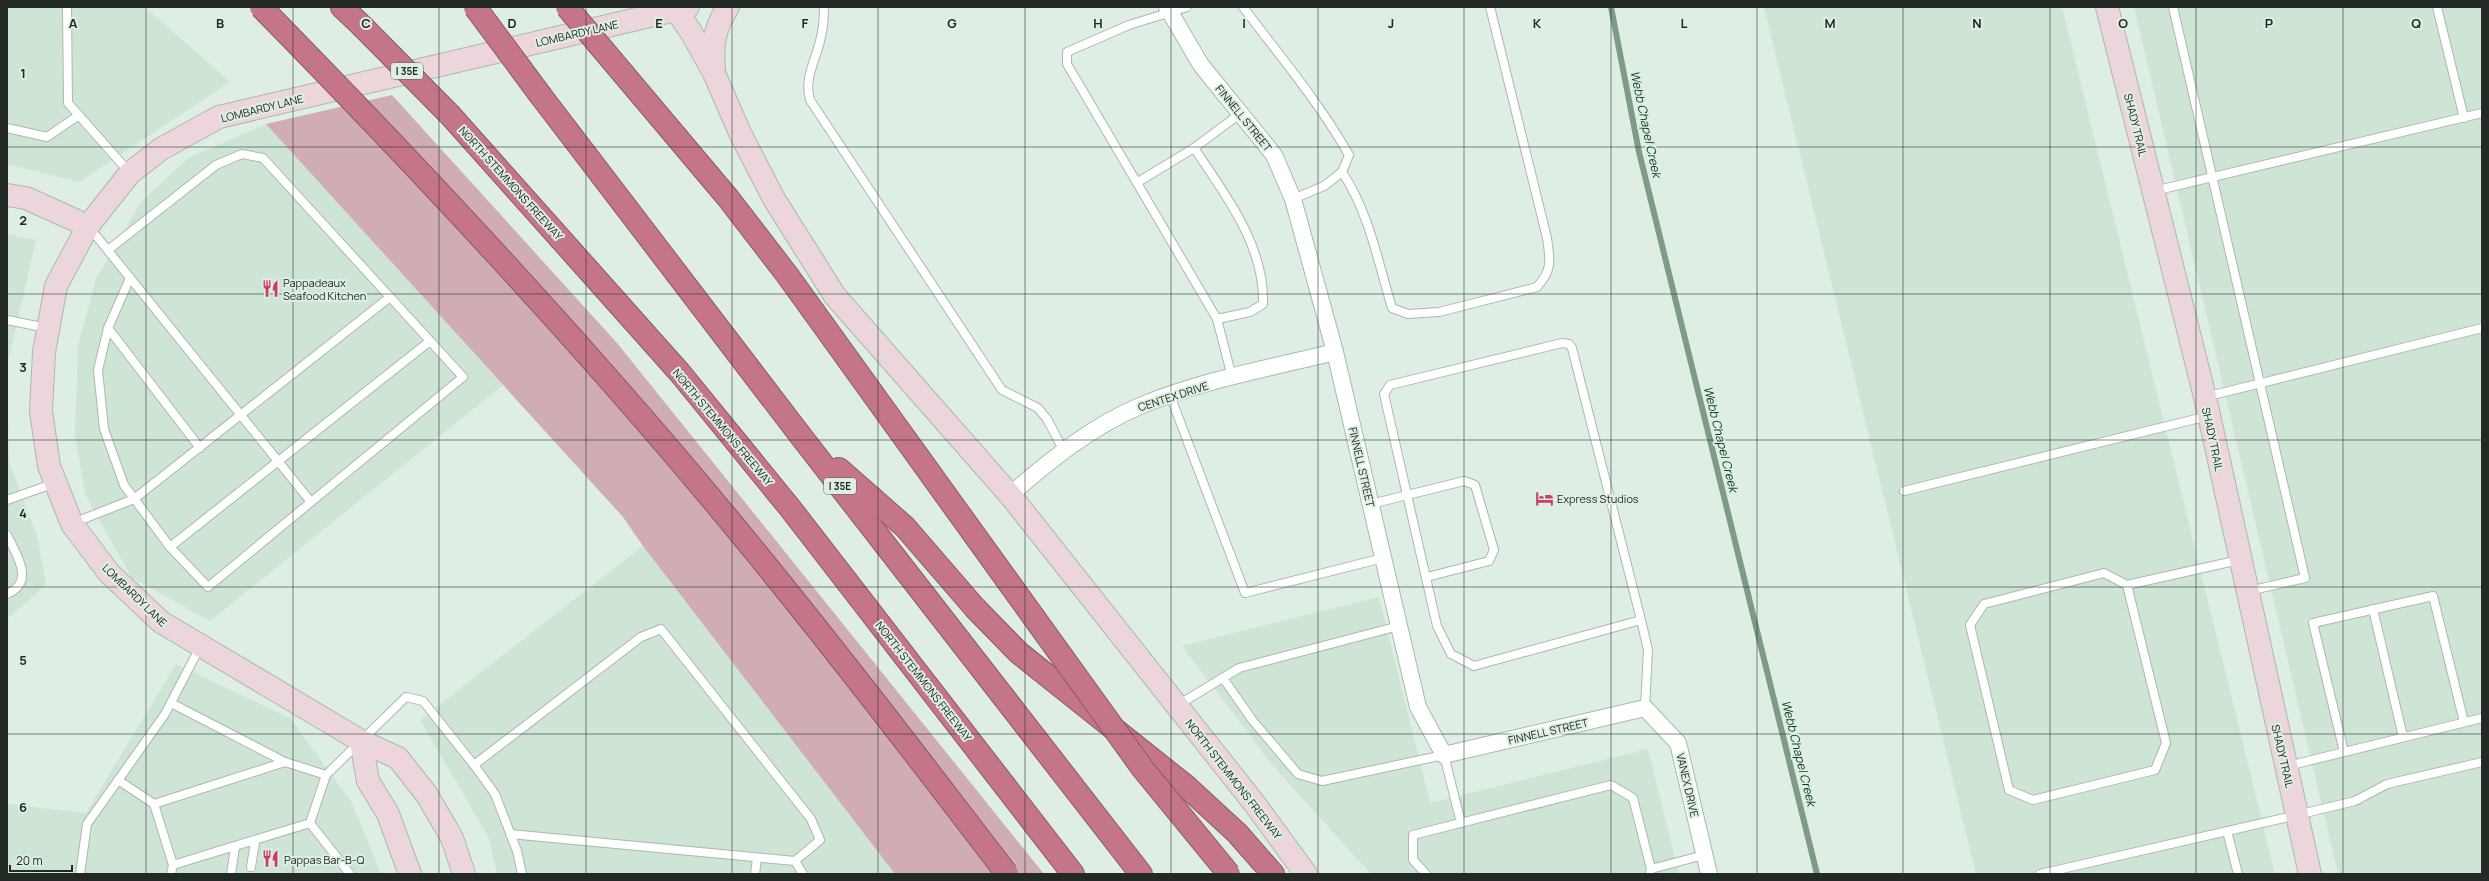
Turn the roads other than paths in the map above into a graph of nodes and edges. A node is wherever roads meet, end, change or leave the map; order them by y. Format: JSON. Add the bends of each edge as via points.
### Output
{"nodes":[{"id":1,"x":67,"y":7,"type":"edge"},
{"id":2,"x":261,"y":7,"type":"edge"},
{"id":3,"x":342,"y":7,"type":"edge"},
{"id":4,"x":475,"y":7,"type":"edge"},
{"id":5,"x":567,"y":7,"type":"edge"},
{"id":6,"x":728,"y":7,"type":"edge"},
{"id":7,"x":824,"y":7,"type":"edge"},
{"id":8,"x":1187,"y":7,"type":"edge"},
{"id":9,"x":1242,"y":7,"type":"edge"},
{"id":10,"x":1490,"y":7,"type":"edge"},
{"id":11,"x":2107,"y":7,"type":"edge"},
{"id":12,"x":2173,"y":7,"type":"edge"},
{"id":13,"x":2438,"y":7,"type":"edge"},
{"id":14,"x":679,"y":8,"type":"edge"},
{"id":15,"x":1168,"y":10,"type":"edge"},
{"id":16,"x":714,"y":73,"type":"junction"},
{"id":17,"x":1241,"y":113,"type":"junction"},
{"id":18,"x":2482,"y":113,"type":"edge"},
{"id":19,"x":79,"y":115,"type":"junction"},
{"id":20,"x":2464,"y":118,"type":"junction"},
{"id":21,"x":7,"y":128,"type":"edge"},
{"id":22,"x":1194,"y":148,"type":"junction"},
{"id":23,"x":1342,"y":172,"type":"junction"},
{"id":24,"x":130,"y":173,"type":"junction"},
{"id":25,"x":2213,"y":177,"type":"junction"},
{"id":26,"x":1138,"y":182,"type":"junction"},
{"id":27,"x":2152,"y":192,"type":"junction"},
{"id":28,"x":7,"y":195,"type":"edge"},
{"id":29,"x":1293,"y":199,"type":"junction"},
{"id":30,"x":88,"y":226,"type":"junction"},
{"id":31,"x":108,"y":250,"type":"junction"},
{"id":32,"x":130,"y":278,"type":"junction"},
{"id":33,"x":390,"y":297,"type":"junction"},
{"id":34,"x":1217,"y":319,"type":"junction"},
{"id":35,"x":7,"y":320,"type":"edge"},
{"id":36,"x":108,"y":328,"type":"junction"},
{"id":37,"x":2482,"y":328,"type":"edge"},
{"id":38,"x":48,"y":329,"type":"junction"},
{"id":39,"x":430,"y":341,"type":"junction"},
{"id":40,"x":1335,"y":352,"type":"junction"},
{"id":41,"x":1232,"y":377,"type":"junction"},
{"id":42,"x":2260,"y":382,"type":"junction"},
{"id":43,"x":1170,"y":396,"type":"junction"},
{"id":44,"x":2206,"y":406,"type":"junction"},
{"id":45,"x":241,"y":416,"type":"junction"},
{"id":46,"x":800,"y":435,"type":"junction"},
{"id":47,"x":200,"y":448,"type":"junction"},
{"id":48,"x":1064,"y":451,"type":"junction"},
{"id":49,"x":278,"y":462,"type":"junction"},
{"id":50,"x":56,"y":482,"type":"junction"},
{"id":51,"x":1904,"y":491,"type":"dead end"},
{"id":52,"x":1010,"y":494,"type":"junction"},
{"id":53,"x":1407,"y":495,"type":"junction"},
{"id":54,"x":134,"y":499,"type":"junction"},
{"id":55,"x":7,"y":500,"type":"edge"},
{"id":56,"x":311,"y":502,"type":"junction"},
{"id":57,"x":1371,"y":504,"type":"junction"},
{"id":58,"x":72,"y":524,"type":"junction"},
{"id":59,"x":7,"y":535,"type":"edge"},
{"id":60,"x":170,"y":547,"type":"junction"},
{"id":61,"x":1383,"y":558,"type":"junction"},
{"id":62,"x":2239,"y":560,"type":"junction"},
{"id":63,"x":1427,"y":577,"type":"junction"},
{"id":64,"x":2127,"y":585,"type":"junction"},
{"id":65,"x":2246,"y":592,"type":"junction"},
{"id":66,"x":7,"y":594,"type":"edge"},
{"id":67,"x":2374,"y":609,"type":"junction"},
{"id":68,"x":1640,"y":620,"type":"junction"},
{"id":69,"x":1399,"y":626,"type":"junction"},
{"id":70,"x":200,"y":646,"type":"junction"},
{"id":71,"x":1222,"y":678,"type":"junction"},
{"id":72,"x":171,"y":703,"type":"junction"},
{"id":73,"x":1178,"y":706,"type":"junction"},
{"id":74,"x":1645,"y":708,"type":"junction"},
{"id":75,"x":2482,"y":718,"type":"edge"},
{"id":76,"x":2464,"y":722,"type":"junction"},
{"id":77,"x":2402,"y":738,"type":"junction"},
{"id":78,"x":361,"y":741,"type":"junction"},
{"id":79,"x":2344,"y":752,"type":"junction"},
{"id":80,"x":1444,"y":755,"type":"junction"},
{"id":81,"x":285,"y":762,"type":"junction"},
{"id":82,"x":2482,"y":762,"type":"edge"},
{"id":83,"x":474,"y":765,"type":"junction"},
{"id":84,"x":2285,"y":767,"type":"junction"},
{"id":85,"x":326,"y":776,"type":"junction"},
{"id":86,"x":118,"y":780,"type":"junction"},
{"id":87,"x":154,"y":804,"type":"junction"},
{"id":88,"x":2297,"y":815,"type":"junction"},
{"id":89,"x":310,"y":823,"type":"junction"},
{"id":90,"x":1461,"y":823,"type":"junction"},
{"id":91,"x":2227,"y":831,"type":"junction"},
{"id":92,"x":510,"y":834,"type":"junction"},
{"id":93,"x":254,"y":842,"type":"junction"},
{"id":94,"x":235,"y":847,"type":"junction"},
{"id":95,"x":1704,"y":855,"type":"junction"},
{"id":96,"x":757,"y":858,"type":"junction"},
{"id":97,"x":795,"y":861,"type":"junction"},
{"id":98,"x":173,"y":865,"type":"junction"},
{"id":99,"x":251,"y":867,"type":"dead end"},
{"id":100,"x":1650,"y":871,"type":"edge"},
{"id":101,"x":80,"y":874,"type":"edge"},
{"id":102,"x":171,"y":874,"type":"edge"},
{"id":103,"x":231,"y":874,"type":"edge"},
{"id":104,"x":350,"y":874,"type":"edge"},
{"id":105,"x":410,"y":874,"type":"edge"},
{"id":106,"x":464,"y":874,"type":"edge"},
{"id":107,"x":522,"y":874,"type":"edge"},
{"id":108,"x":755,"y":874,"type":"edge"},
{"id":109,"x":803,"y":874,"type":"edge"},
{"id":110,"x":1007,"y":874,"type":"edge"},
{"id":111,"x":1073,"y":874,"type":"edge"},
{"id":112,"x":1141,"y":874,"type":"edge"},
{"id":113,"x":1229,"y":874,"type":"edge"},
{"id":114,"x":1272,"y":874,"type":"edge"},
{"id":115,"x":1306,"y":874,"type":"edge"},
{"id":116,"x":1426,"y":874,"type":"edge"},
{"id":117,"x":1709,"y":874,"type":"edge"},
{"id":118,"x":2040,"y":874,"type":"edge"},
{"id":119,"x":2238,"y":874,"type":"edge"},
{"id":120,"x":2310,"y":874,"type":"edge"}],
"edges":[{"from":1,"to":19,"type":"lane","via":[[68,103]]},
{"from":2,"to":110,"type":"highway","bridge":true,"via":[[383,132],[602,371],[755,552]]},
{"from":3,"to":111,"type":"highway","name":"NORTH STEMMONS FREEWAY","number":"I 35E","bridge":true,"via":[[451,116],[680,373],[760,471]]},
{"from":4,"to":46,"type":"highway","number":"I 35E","bridge":true},
{"from":5,"to":113,"type":"highway","bridge":true,"via":[[728,198],[788,276],[1139,762]]},
{"from":6,"to":16,"type":"street","via":[[720,19],[712,44]]},
{"from":7,"to":48,"type":"lane","via":[[821,40],[808,75],[807,90],[810,100],[1002,390],[1038,408],[1047,419]]},
{"from":8,"to":15,"type":"lane"},
{"from":9,"to":23,"type":"lane","via":[[1337,134],[1349,155]]},
{"from":10,"to":23,"type":"lane","via":[[1547,238],[1550,262],[1546,276],[1536,287],[1439,312],[1408,314],[1392,308],[1365,220],[1354,191]]},
{"from":11,"to":27,"type":"street","name":"SHADY TRAIL"},
{"from":12,"to":25,"type":"lane"},
{"from":13,"to":20,"type":"lane"},
{"from":14,"to":16,"type":"street","name":"NORTH STEMMONS FREEWAY"},
{"from":14,"to":24,"type":"street","name":"LOMBARDY LANE","via":[[219,117],[161,149]]},
{"from":15,"to":17,"type":"street","name":"FINNELL STREET","via":[[1202,65]]},
{"from":15,"to":26,"type":"lane","via":[[1067,52],[1067,64]]},
{"from":16,"to":52,"type":"street","name":"NORTH STEMMONS FREEWAY","via":[[740,133],[774,199],[835,296]]},
{"from":17,"to":22,"type":"lane"},
{"from":17,"to":29,"type":"street","name":"FINNELL STREET","via":[[1274,155]]},
{"from":18,"to":20,"type":"lane"},
{"from":19,"to":21,"type":"lane","via":[[47,137]]},
{"from":19,"to":24,"type":"lane"},
{"from":20,"to":25,"type":"lane"},
{"from":22,"to":26,"type":"lane"},
{"from":22,"to":34,"type":"lane","via":[[1239,216],[1263,284],[1263,304],[1250,312]]},
{"from":23,"to":29,"type":"lane","via":[[1324,186]]},
{"from":24,"to":30,"type":"street","name":"LOMBARDY LANE"},
{"from":25,"to":27,"type":"lane"},
{"from":25,"to":42,"type":"lane"},
{"from":26,"to":34,"type":"lane"},
{"from":27,"to":44,"type":"street","name":"SHADY TRAIL"},
{"from":28,"to":30,"type":"street","via":[[26,198]]},
{"from":29,"to":40,"type":"street","name":"FINNELL STREET"},
{"from":30,"to":31,"type":"lane"},
{"from":30,"to":38,"type":"street","name":"LOMBARDY LANE","via":[[56,286]]},
{"from":31,"to":32,"type":"lane"},
{"from":31,"to":33,"type":"lane","via":[[216,165],[242,154],[263,158]]},
{"from":32,"to":36,"type":"lane"},
{"from":32,"to":45,"type":"lane"},
{"from":33,"to":39,"type":"lane"},
{"from":33,"to":45,"type":"lane"},
{"from":34,"to":41,"type":"lane"},
{"from":35,"to":38,"type":"lane"},
{"from":36,"to":47,"type":"lane"},
{"from":36,"to":54,"type":"lane","via":[[98,370],[104,429],[124,485]]},
{"from":37,"to":42,"type":"lane"},
{"from":38,"to":50,"type":"street","name":"LOMBARDY LANE","via":[[44,352],[41,411],[49,466]]},
{"from":39,"to":49,"type":"lane"},
{"from":39,"to":56,"type":"lane","via":[[463,377]]},
{"from":40,"to":41,"type":"street","name":"CENTEX DRIVE"},
{"from":40,"to":57,"type":"street","name":"FINNELL STREET"},
{"from":41,"to":43,"type":"street","name":"CENTEX DRIVE"},
{"from":42,"to":44,"type":"lane"},
{"from":42,"to":65,"type":"lane","via":[[2305,578]]},
{"from":43,"to":48,"type":"street","name":"CENTEX DRIVE","via":[[1139,406]]},
{"from":43,"to":61,"type":"lane","via":[[1245,593]]},
{"from":44,"to":51,"type":"lane"},
{"from":44,"to":62,"type":"street","name":"SHADY TRAIL"},
{"from":45,"to":47,"type":"lane"},
{"from":45,"to":49,"type":"lane"},
{"from":46,"to":112,"type":"highway","number":"I 35E"},
{"from":46,"to":114,"type":"highway","via":[[905,527],[975,608],[1019,653],[1187,787],[1237,834]]},
{"from":47,"to":54,"type":"lane"},
{"from":48,"to":52,"type":"street","name":"CENTEX DRIVE"},
{"from":49,"to":56,"type":"lane"},
{"from":49,"to":60,"type":"lane"},
{"from":50,"to":55,"type":"lane"},
{"from":50,"to":58,"type":"street","name":"LOMBARDY LANE"},
{"from":52,"to":73,"type":"street","name":"NORTH STEMMONS FREEWAY"},
{"from":53,"to":57,"type":"lane"},
{"from":53,"to":63,"type":"lane"},
{"from":53,"to":63,"type":"lane","via":[[1464,482],[1475,485],[1494,550],[1489,561]]},
{"from":53,"to":68,"type":"lane","via":[[1384,394],[1385,388],[1555,344],[1570,344]]},
{"from":54,"to":58,"type":"lane"},
{"from":54,"to":60,"type":"lane"},
{"from":56,"to":60,"type":"lane","via":[[208,587]]},
{"from":57,"to":61,"type":"street","name":"FINNELL STREET"},
{"from":58,"to":70,"type":"street","name":"LOMBARDY LANE","via":[[109,573],[126,590],[161,622]]},
{"from":59,"to":66,"type":"lane","via":[[21,565],[23,577],[16,590]]},
{"from":61,"to":69,"type":"street","name":"FINNELL STREET"},
{"from":62,"to":64,"type":"lane"},
{"from":62,"to":65,"type":"street","name":"SHADY TRAIL"},
{"from":63,"to":68,"type":"lane","via":[[1437,626],[1451,654],[1474,666]]},
{"from":64,"to":64,"type":"lane","via":[[2104,572],[1984,604],[1970,624],[2009,790],[2033,800],[2155,770],[2166,743]]},
{"from":65,"to":84,"type":"street","name":"SHADY TRAIL"},
{"from":67,"to":76,"type":"lane","via":[[2433,596]]},
{"from":67,"to":77,"type":"lane"},
{"from":67,"to":79,"type":"lane","via":[[2313,623]]},
{"from":68,"to":74,"type":"lane","via":[[1648,650]]},
{"from":69,"to":71,"type":"lane","via":[[1239,668]]},
{"from":69,"to":80,"type":"street","name":"FINNELL STREET","via":[[1418,707]]},
{"from":70,"to":72,"type":"lane"},
{"from":70,"to":78,"type":"street","name":"LOMBARDY LANE"},
{"from":71,"to":73,"type":"lane"},
{"from":71,"to":80,"type":"lane","via":[[1253,721],[1298,774],[1322,781]]},
{"from":72,"to":81,"type":"lane"},
{"from":72,"to":86,"type":"lane"},
{"from":73,"to":115,"type":"street","name":"NORTH STEMMONS FREEWAY","via":[[1254,802]]},
{"from":74,"to":80,"type":"street","name":"FINNELL STREET"},
{"from":74,"to":95,"type":"street","name":"VANEX DRIVE","via":[[1678,743]]},
{"from":75,"to":76,"type":"lane"},
{"from":76,"to":77,"type":"lane"},
{"from":77,"to":79,"type":"lane"},
{"from":78,"to":83,"type":"lane","via":[[406,697],[423,700]]},
{"from":78,"to":85,"type":"lane"},
{"from":78,"to":105,"type":"street","via":[[368,781],[388,814]]},
{"from":78,"to":106,"type":"street","name":"LOMBARDY LANE","via":[[398,758],[427,795],[452,838]]},
{"from":79,"to":84,"type":"lane"},
{"from":80,"to":90,"type":"lane"},
{"from":81,"to":85,"type":"lane"},
{"from":81,"to":87,"type":"lane"},
{"from":82,"to":88,"type":"lane","via":[[2387,784],[2355,800]]},
{"from":83,"to":92,"type":"lane","via":[[495,794]]},
{"from":83,"to":97,"type":"lane","via":[[641,637],[661,629],[811,820],[820,840]]},
{"from":84,"to":88,"type":"street","name":"SHADY TRAIL"},
{"from":85,"to":89,"type":"lane"},
{"from":86,"to":87,"type":"lane"},
{"from":86,"to":101,"type":"lane","via":[[87,824]]},
{"from":87,"to":98,"type":"lane"},
{"from":88,"to":91,"type":"lane"},
{"from":88,"to":120,"type":"street","name":"SHADY TRAIL"},
{"from":89,"to":93,"type":"lane"},
{"from":89,"to":104,"type":"lane"},
{"from":90,"to":100,"type":"lane","via":[[1611,785],[1633,798]]},
{"from":90,"to":116,"type":"lane","via":[[1413,835],[1412,860]]},
{"from":91,"to":118,"type":"lane"},
{"from":91,"to":119,"type":"lane"},
{"from":92,"to":96,"type":"lane"},
{"from":92,"to":107,"type":"lane"},
{"from":93,"to":94,"type":"lane"},
{"from":93,"to":99,"type":"lane"},
{"from":94,"to":98,"type":"lane"},
{"from":94,"to":103,"type":"lane"},
{"from":95,"to":100,"type":"lane"},
{"from":95,"to":117,"type":"street","name":"VANEX DRIVE"},
{"from":96,"to":97,"type":"lane"},
{"from":96,"to":108,"type":"lane"},
{"from":97,"to":109,"type":"lane"},
{"from":98,"to":102,"type":"lane"}]}
